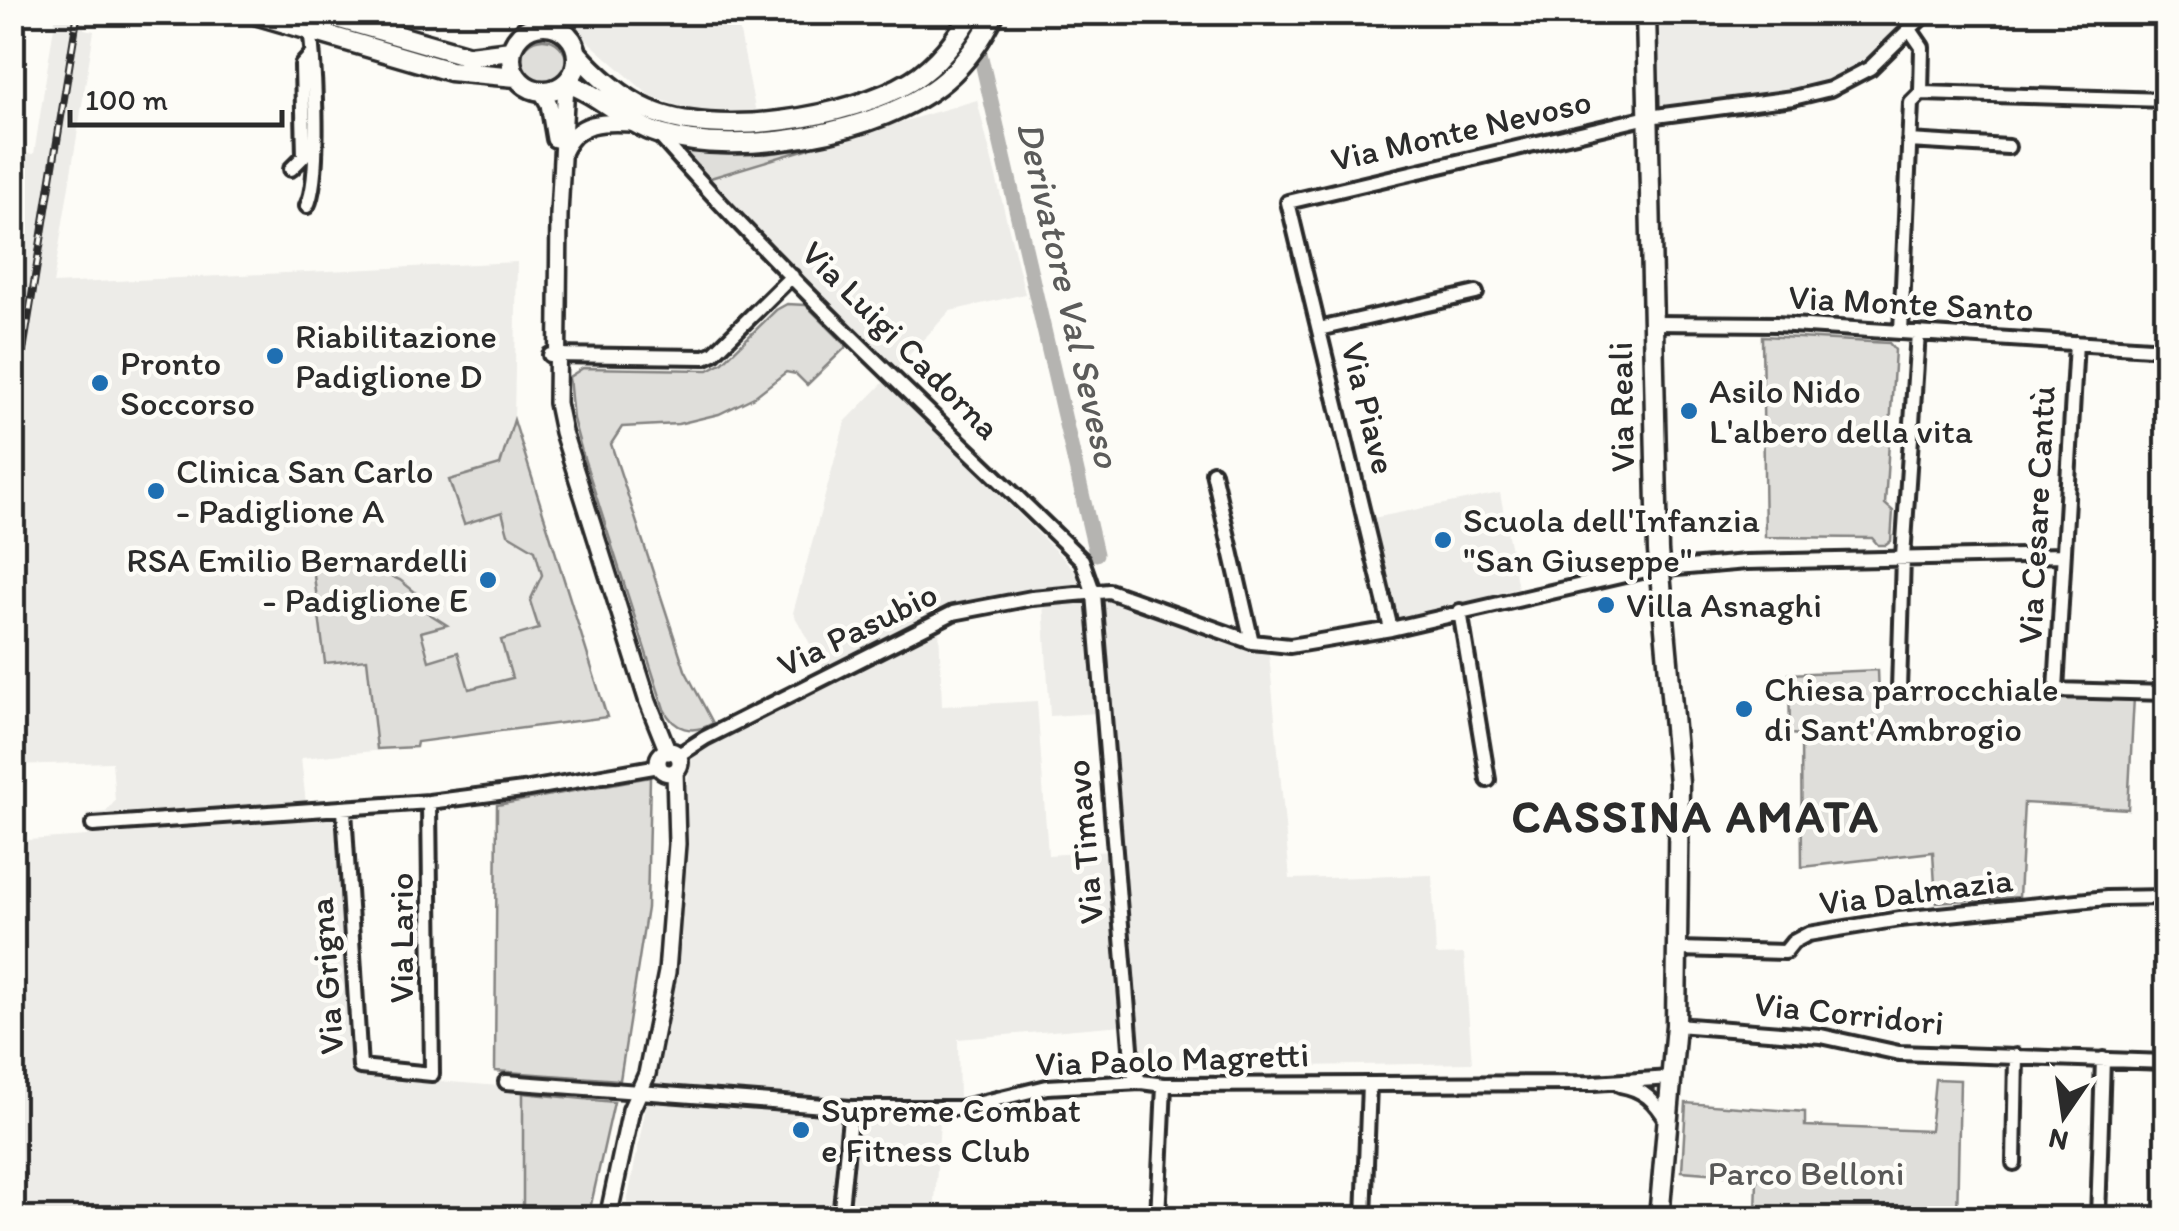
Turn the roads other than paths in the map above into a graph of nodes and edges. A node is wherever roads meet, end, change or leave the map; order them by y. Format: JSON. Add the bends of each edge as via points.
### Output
{"nodes":[{"id":1,"x":16,"y":12,"type":"edge"},
{"id":2,"x":248,"y":12,"type":"edge"},
{"id":3,"x":972,"y":12,"type":"edge"},
{"id":4,"x":995,"y":12,"type":"edge"},
{"id":5,"x":1646,"y":12,"type":"edge"},
{"id":6,"x":1928,"y":12,"type":"edge"},
{"id":7,"x":312,"y":18,"type":"edge"},
{"id":8,"x":535,"y":19,"type":"edge"},
{"id":9,"x":1911,"y":30,"type":"junction"},
{"id":10,"x":12,"y":34,"type":"edge"},
{"id":11,"x":511,"y":50,"type":"junction"},
{"id":12,"x":577,"y":52,"type":"junction"},
{"id":13,"x":312,"y":54,"type":"junction"},
{"id":14,"x":516,"y":77,"type":"junction"},
{"id":15,"x":566,"y":83,"type":"junction"},
{"id":16,"x":542,"y":92,"type":"junction"},
{"id":17,"x":1921,"y":92,"type":"junction"},
{"id":18,"x":2166,"y":100,"type":"edge"},
{"id":19,"x":1648,"y":117,"type":"junction"},
{"id":20,"x":632,"y":124,"type":"junction"},
{"id":21,"x":657,"y":133,"type":"junction"},
{"id":22,"x":1909,"y":141,"type":"junction"},
{"id":23,"x":2008,"y":147,"type":"dead end"},
{"id":24,"x":562,"y":151,"type":"junction"},
{"id":25,"x":291,"y":169,"type":"dead end"},
{"id":26,"x":1288,"y":202,"type":"joint"},
{"id":27,"x":306,"y":206,"type":"dead end"},
{"id":28,"x":792,"y":276,"type":"junction"},
{"id":29,"x":1476,"y":293,"type":"dead end"},
{"id":30,"x":1652,"y":323,"type":"junction"},
{"id":31,"x":1319,"y":329,"type":"junction"},
{"id":32,"x":1900,"y":332,"type":"junction"},
{"id":33,"x":1918,"y":333,"type":"junction"},
{"id":34,"x":2076,"y":343,"type":"junction"},
{"id":35,"x":2166,"y":349,"type":"edge"},
{"id":36,"x":553,"y":355,"type":"junction"},
{"id":37,"x":1213,"y":472,"type":"dead end"},
{"id":38,"x":2063,"y":555,"type":"junction"},
{"id":39,"x":1903,"y":557,"type":"junction"},
{"id":40,"x":1659,"y":569,"type":"junction"},
{"id":41,"x":1094,"y":594,"type":"junction"},
{"id":42,"x":1460,"y":611,"type":"junction"},
{"id":43,"x":1391,"y":629,"type":"junction"},
{"id":44,"x":1252,"y":642,"type":"junction"},
{"id":45,"x":1899,"y":689,"type":"dead end"},
{"id":46,"x":2166,"y":694,"type":"edge"},
{"id":47,"x":668,"y":762,"type":"junction"},
{"id":48,"x":1488,"y":780,"type":"dead end"},
{"id":49,"x":429,"y":802,"type":"junction"},
{"id":50,"x":344,"y":810,"type":"junction"},
{"id":51,"x":93,"y":826,"type":"dead end"},
{"id":52,"x":2166,"y":897,"type":"edge"},
{"id":53,"x":1679,"y":949,"type":"junction"},
{"id":54,"x":1676,"y":1025,"type":"junction"},
{"id":55,"x":2016,"y":1056,"type":"junction"},
{"id":56,"x":2103,"y":1059,"type":"junction"},
{"id":57,"x":2166,"y":1062,"type":"edge"},
{"id":58,"x":432,"y":1074,"type":"joint"},
{"id":59,"x":1672,"y":1078,"type":"junction"},
{"id":60,"x":506,"y":1082,"type":"dead end"},
{"id":61,"x":1141,"y":1082,"type":"junction"},
{"id":62,"x":1603,"y":1082,"type":"junction"},
{"id":63,"x":1369,"y":1084,"type":"junction"},
{"id":64,"x":1164,"y":1085,"type":"junction"},
{"id":65,"x":639,"y":1092,"type":"junction"},
{"id":66,"x":852,"y":1108,"type":"junction"},
{"id":67,"x":1667,"y":1121,"type":"junction"},
{"id":68,"x":2014,"y":1164,"type":"dead end"},
{"id":69,"x":608,"y":1218,"type":"edge"},
{"id":70,"x":617,"y":1218,"type":"edge"},
{"id":71,"x":840,"y":1218,"type":"edge"},
{"id":72,"x":1158,"y":1218,"type":"edge"},
{"id":73,"x":1364,"y":1218,"type":"edge"},
{"id":74,"x":1660,"y":1218,"type":"edge"},
{"id":75,"x":2098,"y":1218,"type":"edge"}],
"edges":[{"from":1,"to":10,"type":"street"},
{"from":2,"to":7,"type":"main road"},
{"from":3,"to":12,"type":"main road","via":[[947,51],[890,92],[756,124],[700,122],[648,110]]},
{"from":4,"to":21,"type":"main road","via":[[961,64],[898,108],[758,144]]},
{"from":5,"to":19,"type":"main road","name":"Via Reali"},
{"from":6,"to":9,"type":"street","name":"Via Monte Nevoso"},
{"from":7,"to":11,"type":"main road","via":[[469,56]]},
{"from":7,"to":13,"type":"street"},
{"from":7,"to":14,"type":"main road","via":[[450,71]]},
{"from":8,"to":11,"type":"main road"},
{"from":8,"to":12,"type":"main road","via":[[561,30]]},
{"from":9,"to":17,"type":"street","via":[[1922,47]]},
{"from":9,"to":19,"type":"street","name":"Via Monte Nevoso","via":[[1870,68],[1830,89]]},
{"from":11,"to":14,"type":"main road"},
{"from":12,"to":15,"type":"main road"},
{"from":13,"to":25,"type":"street","via":[[302,65],[304,156]]},
{"from":13,"to":27,"type":"street","via":[[313,192]]},
{"from":14,"to":16,"type":"main road"},
{"from":15,"to":16,"type":"main road"},
{"from":15,"to":20,"type":"main road","via":[[598,96]]},
{"from":15,"to":24,"type":"street"},
{"from":16,"to":36,"type":"street","via":[[555,137]]},
{"from":17,"to":18,"type":"street"},
{"from":17,"to":22,"type":"street","via":[[1911,103]]},
{"from":19,"to":26,"type":"street","name":"Via Monte Nevoso"},
{"from":19,"to":30,"type":"main road","name":"Via Reali"},
{"from":20,"to":21,"type":"main road"},
{"from":20,"to":24,"type":"street","via":[[592,124]]},
{"from":21,"to":28,"type":"street","name":"Via Luigi Cadorna"},
{"from":22,"to":23,"type":"street"},
{"from":22,"to":32,"type":"street"},
{"from":24,"to":36,"type":"street"},
{"from":26,"to":31,"type":"street","name":"Via Piave"},
{"from":28,"to":36,"type":"street","via":[[706,357]]},
{"from":28,"to":41,"type":"street","name":"Via Luigi Cadorna","via":[[1082,560]]},
{"from":29,"to":31,"type":"street"},
{"from":30,"to":32,"type":"street","name":"Via Monte Santo"},
{"from":30,"to":40,"type":"main road","name":"Via Reali"},
{"from":31,"to":43,"type":"street","name":"Via Piave"},
{"from":32,"to":33,"type":"street","name":"Via Monte Santo"},
{"from":33,"to":34,"type":"street","name":"Via Monte Santo"},
{"from":33,"to":39,"type":"street"},
{"from":34,"to":35,"type":"street","name":"Via Monte Santo"},
{"from":34,"to":38,"type":"street","name":"Via Cesare Cantù"},
{"from":36,"to":47,"type":"street","via":[[563,432]]},
{"from":37,"to":44,"type":"street"},
{"from":38,"to":39,"type":"street","name":"Via Pasubio"},
{"from":38,"to":46,"type":"street","name":"Via Cesare Cantù","via":[[2056,690]]},
{"from":39,"to":40,"type":"street","name":"Via Pasubio"},
{"from":39,"to":45,"type":"street"},
{"from":40,"to":42,"type":"street","name":"Via Pasubio"},
{"from":40,"to":53,"type":"main road","name":"Via Reali","via":[[1678,770]]},
{"from":41,"to":44,"type":"street","name":"Via Pasubio","via":[[1118,594]]},
{"from":41,"to":47,"type":"street","name":"Via Pasubio","via":[[953,613]]},
{"from":41,"to":61,"type":"street","name":"Via Timavo","via":[[1132,1072]]},
{"from":42,"to":43,"type":"street","name":"Via Pasubio"},
{"from":42,"to":48,"type":"street"},
{"from":43,"to":44,"type":"street","name":"Via Pasubio","via":[[1310,644]]},
{"from":47,"to":49,"type":"street","name":"Via Pasubio"},
{"from":47,"to":65,"type":"street","via":[[668,884]]},
{"from":49,"to":50,"type":"street","name":"Via Pasubio"},
{"from":49,"to":58,"type":"street","name":"Via Lario"},
{"from":50,"to":51,"type":"street","name":"Via Pasubio"},
{"from":50,"to":58,"type":"street","name":"Via Grigna","via":[[360,1068]]},
{"from":52,"to":53,"type":"street","name":"Via Dalmazia","via":[[1900,919],[1808,934],[1786,952]]},
{"from":53,"to":54,"type":"main road","name":"Via Reali"},
{"from":54,"to":55,"type":"street","name":"Via Corridori","via":[[1821,1036],[1900,1053]]},
{"from":54,"to":59,"type":"main road","name":"Via Reali"},
{"from":55,"to":56,"type":"street","name":"Via Corridori"},
{"from":55,"to":68,"type":"street"},
{"from":56,"to":57,"type":"street","name":"Via Corridori"},
{"from":56,"to":75,"type":"street"},
{"from":59,"to":62,"type":"street","name":"Via Paolo Magretti"},
{"from":59,"to":67,"type":"main road","name":"Via Reali"},
{"from":60,"to":65,"type":"street","name":"Via Paolo Magretti"},
{"from":61,"to":64,"type":"street","name":"Via Paolo Magretti"},
{"from":61,"to":66,"type":"street","name":"Via Paolo Magretti","via":[[1047,1086],[960,1108]]},
{"from":62,"to":63,"type":"street","name":"Via Paolo Magretti"},
{"from":62,"to":67,"type":"street","name":"Via Paolo Magretti","via":[[1640,1090]]},
{"from":63,"to":64,"type":"street","name":"Via Paolo Magretti"},
{"from":63,"to":73,"type":"street"},
{"from":64,"to":72,"type":"street"},
{"from":65,"to":66,"type":"street","name":"Via Paolo Magretti"},
{"from":65,"to":69,"type":"street"},
{"from":65,"to":70,"type":"street"},
{"from":66,"to":71,"type":"street"},
{"from":67,"to":74,"type":"main road","name":"Via Reali"}]}
